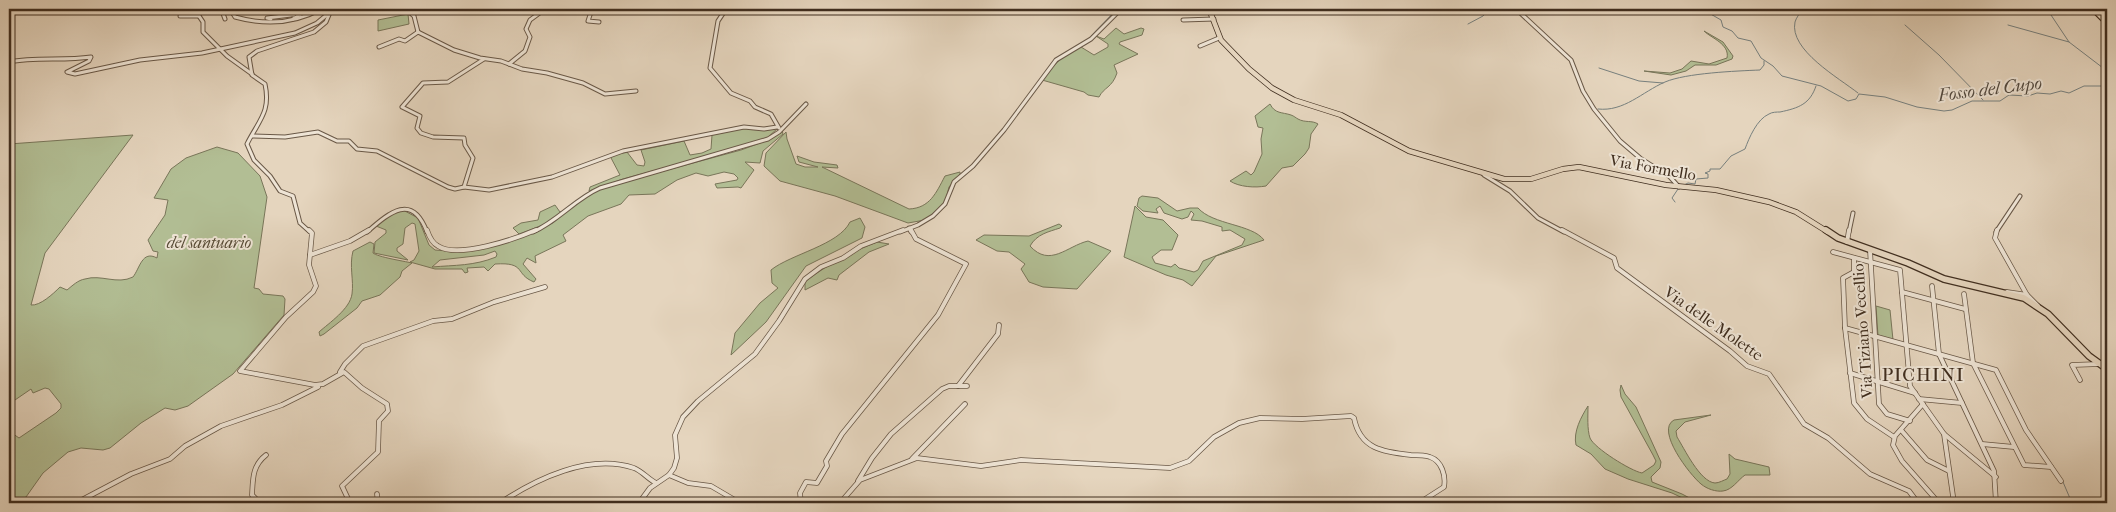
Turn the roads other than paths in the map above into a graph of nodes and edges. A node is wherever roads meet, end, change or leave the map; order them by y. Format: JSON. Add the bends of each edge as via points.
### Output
{"nodes":[{"id":1,"x":202,"y":9,"type":"edge"},
{"id":2,"x":230,"y":9,"type":"edge"},
{"id":3,"x":301,"y":9,"type":"edge"},
{"id":4,"x":309,"y":9,"type":"edge"},
{"id":5,"x":321,"y":9,"type":"edge"},
{"id":6,"x":331,"y":9,"type":"edge"},
{"id":7,"x":406,"y":9,"type":"edge"},
{"id":8,"x":545,"y":9,"type":"edge"},
{"id":9,"x":592,"y":9,"type":"edge"},
{"id":10,"x":726,"y":9,"type":"edge"},
{"id":11,"x":1121,"y":9,"type":"edge"},
{"id":12,"x":1182,"y":9,"type":"edge"},
{"id":13,"x":1209,"y":9,"type":"edge"},
{"id":14,"x":1516,"y":9,"type":"edge"},
{"id":15,"x":2094,"y":9,"type":"edge"},
{"id":16,"x":2098,"y":9,"type":"edge"},
{"id":17,"x":222,"y":10,"type":"edge"},
{"id":18,"x":291,"y":12,"type":"edge"},
{"id":19,"x":1176,"y":12,"type":"dead end"},
{"id":20,"x":1200,"y":13,"type":"dead end"},
{"id":21,"x":180,"y":16,"type":"dead end"},
{"id":22,"x":199,"y":16,"type":"junction"},
{"id":23,"x":308,"y":16,"type":"junction"},
{"id":24,"x":2107,"y":17,"type":"edge"},
{"id":25,"x":225,"y":19,"type":"dead end"},
{"id":26,"x":1214,"y":19,"type":"junction"},
{"id":27,"x":1183,"y":20,"type":"dead end"},
{"id":28,"x":1201,"y":20,"type":"junction"},
{"id":29,"x":282,"y":21,"type":"junction"},
{"id":30,"x":599,"y":22,"type":"dead end"},
{"id":31,"x":2107,"y":22,"type":"edge"},
{"id":32,"x":418,"y":32,"type":"junction"},
{"id":33,"x":1219,"y":38,"type":"junction"},
{"id":34,"x":1200,"y":46,"type":"dead end"},
{"id":35,"x":379,"y":47,"type":"dead end"},
{"id":36,"x":218,"y":48,"type":"junction"},
{"id":37,"x":484,"y":59,"type":"junction"},
{"id":38,"x":9,"y":62,"type":"edge"},
{"id":39,"x":509,"y":64,"type":"junction"},
{"id":40,"x":252,"y":74,"type":"junction"},
{"id":41,"x":636,"y":92,"type":"dead end"},
{"id":42,"x":806,"y":104,"type":"dead end"},
{"id":43,"x":252,"y":136,"type":"junction"},
{"id":44,"x":1484,"y":175,"type":"junction"},
{"id":45,"x":1679,"y":186,"type":"junction"},
{"id":46,"x":464,"y":187,"type":"junction"},
{"id":47,"x":2020,"y":196,"type":"dead end"},
{"id":48,"x":1854,"y":213,"type":"dead end"},
{"id":49,"x":909,"y":228,"type":"junction"},
{"id":50,"x":1846,"y":242,"type":"junction"},
{"id":51,"x":1870,"y":250,"type":"junction"},
{"id":52,"x":1833,"y":252,"type":"dead end"},
{"id":53,"x":310,"y":255,"type":"junction"},
{"id":54,"x":1854,"y":258,"type":"junction"},
{"id":55,"x":1870,"y":262,"type":"junction"},
{"id":56,"x":545,"y":286,"type":"dead end"},
{"id":57,"x":1932,"y":286,"type":"dead end"},
{"id":58,"x":1902,"y":292,"type":"junction"},
{"id":59,"x":1993,"y":292,"type":"junction"},
{"id":60,"x":1964,"y":294,"type":"dead end"},
{"id":61,"x":2027,"y":295,"type":"junction"},
{"id":62,"x":1933,"y":300,"type":"junction"},
{"id":63,"x":2040,"y":307,"type":"junction"},
{"id":64,"x":1966,"y":309,"type":"junction"},
{"id":65,"x":1000,"y":325,"type":"dead end"},
{"id":66,"x":1845,"y":328,"type":"junction"},
{"id":67,"x":1875,"y":336,"type":"junction"},
{"id":68,"x":1906,"y":345,"type":"junction"},
{"id":69,"x":1939,"y":354,"type":"junction"},
{"id":70,"x":1973,"y":363,"type":"junction"},
{"id":71,"x":2100,"y":364,"type":"junction"},
{"id":72,"x":2107,"y":369,"type":"edge"},
{"id":73,"x":340,"y":372,"type":"junction"},
{"id":74,"x":1850,"y":373,"type":"junction"},
{"id":75,"x":2080,"y":380,"type":"dead end"},
{"id":76,"x":1878,"y":382,"type":"junction"},
{"id":77,"x":319,"y":386,"type":"junction"},
{"id":78,"x":958,"y":386,"type":"junction"},
{"id":79,"x":967,"y":386,"type":"dead end"},
{"id":80,"x":1915,"y":393,"type":"junction"},
{"id":81,"x":1919,"y":399,"type":"junction"},
{"id":82,"x":1962,"y":403,"type":"junction"},
{"id":83,"x":964,"y":404,"type":"dead end"},
{"id":84,"x":1923,"y":404,"type":"junction"},
{"id":85,"x":1910,"y":421,"type":"junction"},
{"id":86,"x":1901,"y":430,"type":"junction"},
{"id":87,"x":1944,"y":434,"type":"junction"},
{"id":88,"x":1894,"y":437,"type":"junction"},
{"id":89,"x":1982,"y":444,"type":"junction"},
{"id":90,"x":2015,"y":447,"type":"junction"},
{"id":91,"x":266,"y":456,"type":"dead end"},
{"id":92,"x":910,"y":460,"type":"junction"},
{"id":93,"x":2050,"y":467,"type":"junction"},
{"id":94,"x":1950,"y":471,"type":"junction"},
{"id":95,"x":669,"y":475,"type":"junction"},
{"id":96,"x":1996,"y":477,"type":"junction"},
{"id":97,"x":858,"y":481,"type":"junction"},
{"id":98,"x":2061,"y":481,"type":"dead end"},
{"id":99,"x":656,"y":483,"type":"junction"},
{"id":100,"x":377,"y":494,"type":"dead end"},
{"id":101,"x":76,"y":503,"type":"edge"},
{"id":102,"x":260,"y":503,"type":"edge"},
{"id":103,"x":350,"y":503,"type":"edge"},
{"id":104,"x":378,"y":503,"type":"edge"},
{"id":105,"x":500,"y":503,"type":"edge"},
{"id":106,"x":639,"y":503,"type":"edge"},
{"id":107,"x":740,"y":503,"type":"edge"},
{"id":108,"x":802,"y":503,"type":"edge"},
{"id":109,"x":840,"y":503,"type":"edge"},
{"id":110,"x":1419,"y":503,"type":"edge"},
{"id":111,"x":1918,"y":503,"type":"edge"},
{"id":112,"x":1939,"y":503,"type":"edge"},
{"id":113,"x":1954,"y":503,"type":"edge"},
{"id":114,"x":1996,"y":503,"type":"edge"}],
"edges":[{"from":1,"to":22,"type":"street"},
{"from":2,"to":29,"type":"street","via":[[235,17],[246,20]]},
{"from":3,"to":18,"type":"street"},
{"from":4,"to":23,"type":"street","via":[[313,10]]},
{"from":4,"to":29,"type":"street"},
{"from":5,"to":23,"type":"street"},
{"from":6,"to":36,"type":"street","via":[[317,24],[295,33]]},
{"from":6,"to":40,"type":"street","via":[[326,22],[315,31],[250,55],[248,60]]},
{"from":7,"to":32,"type":"street","via":[[414,16]]},
{"from":8,"to":39,"type":"street","via":[[527,25],[530,37],[527,48]]},
{"from":9,"to":30,"type":"street","via":[[588,22]]},
{"from":10,"to":46,"type":"street","via":[[718,22],[710,68],[730,92],[771,114],[778,127],[744,128],[621,152],[553,177],[488,190]]},
{"from":11,"to":49,"type":"street","via":[[1091,39],[1056,60],[1004,130],[973,166],[954,182],[941,208],[927,220]]},
{"from":12,"to":19,"type":"street"},
{"from":13,"to":26,"type":"main road","name":"Via Formello"},
{"from":14,"to":45,"type":"street","via":[[1571,60],[1584,92],[1610,130],[1633,153]]},
{"from":15,"to":31,"type":"highway"},
{"from":16,"to":24,"type":"highway"},
{"from":17,"to":25,"type":"street"},
{"from":18,"to":29,"type":"street","via":[[267,18]]},
{"from":20,"to":28,"type":"street"},
{"from":21,"to":22,"type":"street"},
{"from":22,"to":36,"type":"street","via":[[203,32],[213,39]]},
{"from":23,"to":29,"type":"street"},
{"from":26,"to":28,"type":"street"},
{"from":26,"to":33,"type":"main road","name":"Via Formello"},
{"from":27,"to":28,"type":"street"},
{"from":32,"to":35,"type":"street","via":[[405,41],[399,39]]},
{"from":32,"to":37,"type":"street","via":[[451,49]]},
{"from":33,"to":34,"type":"street"},
{"from":33,"to":44,"type":"main road","name":"Via Formello","via":[[1283,95],[1342,116],[1407,151]]},
{"from":36,"to":38,"type":"street","via":[[70,74],[68,70],[91,57]]},
{"from":36,"to":40,"type":"street"},
{"from":37,"to":39,"type":"street"},
{"from":37,"to":46,"type":"street","via":[[448,82],[422,84],[402,106],[420,116],[417,129],[422,133],[439,138],[464,138],[473,158]]},
{"from":39,"to":41,"type":"street","via":[[587,84],[605,94]]},
{"from":40,"to":43,"type":"street","via":[[265,83],[269,104]]},
{"from":42,"to":53,"type":"street","via":[[770,138],[598,189],[548,224],[504,241],[459,250],[439,248],[430,240],[420,216],[401,209],[386,214],[359,237]]},
{"from":43,"to":46,"type":"street","via":[[284,137],[320,132],[335,141],[349,141],[357,149],[377,151],[448,187]]},
{"from":43,"to":53,"type":"street","via":[[247,143],[254,159],[281,192],[293,196],[300,224],[312,234]]},
{"from":44,"to":45,"type":"main road","name":"Via Formello","via":[[1524,181],[1576,167]]},
{"from":44,"to":111,"type":"street","name":"Via delle Molette","via":[[1511,192],[1538,218],[1614,258],[1624,274],[1747,366],[1769,374],[1803,423],[1831,439],[1872,475],[1909,491]]},
{"from":45,"to":50,"type":"main road","name":"Via Formello","via":[[1719,190],[1775,204],[1798,213]]},
{"from":47,"to":61,"type":"street","via":[[2000,224],[1995,238]]},
{"from":48,"to":50,"type":"street"},
{"from":49,"to":95,"type":"street","via":[[861,246],[805,279],[754,355],[696,403],[683,418],[675,435],[677,460]]},
{"from":49,"to":108,"type":"street","via":[[916,238],[966,264],[938,315],[842,434],[817,483],[806,482],[800,493]]},
{"from":50,"to":51,"type":"main road","name":"Via Formello"},
{"from":51,"to":55,"type":"street","name":"Via Tiziano Vecellio"},
{"from":51,"to":59,"type":"main road","name":"Via Formello","via":[[1947,281]]},
{"from":52,"to":54,"type":"street"},
{"from":53,"to":77,"type":"street","via":[[309,266],[315,289],[286,317],[240,371]]},
{"from":54,"to":55,"type":"street"},
{"from":54,"to":66,"type":"street","via":[[1854,272],[1843,278]]},
{"from":55,"to":58,"type":"street","via":[[1900,270]]},
{"from":55,"to":67,"type":"street","name":"Via Tiziano Vecellio"},
{"from":56,"to":73,"type":"street","via":[[366,344]]},
{"from":57,"to":62,"type":"street"},
{"from":58,"to":62,"type":"street"},
{"from":58,"to":68,"type":"street"},
{"from":59,"to":61,"type":"street"},
{"from":59,"to":63,"type":"main road","name":"Via Formello","via":[[2021,297]]},
{"from":60,"to":64,"type":"street"},
{"from":61,"to":63,"type":"street"},
{"from":62,"to":64,"type":"street"},
{"from":62,"to":69,"type":"street"},
{"from":63,"to":71,"type":"main road","name":"Via Formello"},
{"from":64,"to":70,"type":"street"},
{"from":65,"to":78,"type":"street","via":[[998,333]]},
{"from":66,"to":67,"type":"street"},
{"from":66,"to":74,"type":"street"},
{"from":67,"to":68,"type":"street"},
{"from":67,"to":76,"type":"street","name":"Via Tiziano Vecellio"},
{"from":68,"to":69,"type":"street"},
{"from":68,"to":80,"type":"street","via":[[1910,386]]},
{"from":69,"to":70,"type":"street"},
{"from":69,"to":82,"type":"street"},
{"from":70,"to":90,"type":"street"},
{"from":70,"to":93,"type":"street","via":[[1996,370],[2026,430]]},
{"from":71,"to":72,"type":"main road","name":"Via Formello"},
{"from":71,"to":75,"type":"street","via":[[2072,365]]},
{"from":73,"to":77,"type":"street"},
{"from":73,"to":103,"type":"street","via":[[389,407],[379,421],[378,452],[342,486]]},
{"from":74,"to":76,"type":"street"},
{"from":74,"to":88,"type":"street","via":[[1856,407],[1869,421]]},
{"from":76,"to":80,"type":"street"},
{"from":76,"to":85,"type":"street","name":"Via Tiziano Vecellio","via":[[1882,409],[1889,415]]},
{"from":77,"to":101,"type":"street","via":[[282,405],[221,426],[185,446],[170,459],[131,474]]},
{"from":78,"to":79,"type":"street"},
{"from":78,"to":97,"type":"street","via":[[941,389],[896,428]]},
{"from":80,"to":81,"type":"street"},
{"from":81,"to":82,"type":"street"},
{"from":81,"to":84,"type":"street"},
{"from":82,"to":89,"type":"street"},
{"from":83,"to":92,"type":"street"},
{"from":84,"to":85,"type":"street"},
{"from":84,"to":87,"type":"street"},
{"from":85,"to":86,"type":"street"},
{"from":86,"to":88,"type":"street"},
{"from":86,"to":94,"type":"street","via":[[1927,460]]},
{"from":87,"to":94,"type":"street"},
{"from":87,"to":96,"type":"street"},
{"from":88,"to":112,"type":"street","via":[[1898,456]]},
{"from":89,"to":90,"type":"street"},
{"from":89,"to":96,"type":"street"},
{"from":90,"to":93,"type":"street","via":[[2024,465]]},
{"from":91,"to":102,"type":"street","via":[[258,460],[252,476],[252,495]]},
{"from":92,"to":97,"type":"street"},
{"from":92,"to":110,"type":"street","via":[[924,458],[983,466],[1022,460],[1171,468],[1192,459],[1212,438],[1236,424],[1260,418],[1352,416],[1355,431],[1366,442],[1390,453],[1430,456],[1442,468],[1444,487]]},
{"from":93,"to":98,"type":"street"},
{"from":94,"to":113,"type":"street"},
{"from":95,"to":99,"type":"street"},
{"from":95,"to":107,"type":"street","via":[[710,486]]},
{"from":96,"to":114,"type":"street"},
{"from":97,"to":109,"type":"street"},
{"from":99,"to":105,"type":"street","via":[[634,468],[598,464],[534,482]]},
{"from":99,"to":106,"type":"street"},
{"from":100,"to":104,"type":"street"}]}
